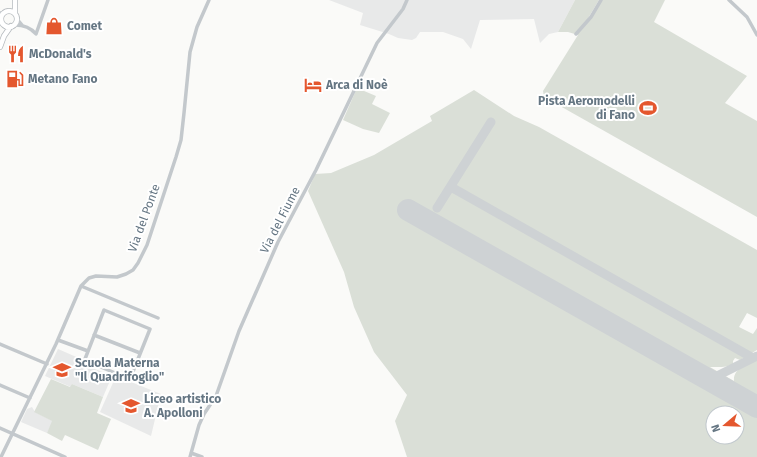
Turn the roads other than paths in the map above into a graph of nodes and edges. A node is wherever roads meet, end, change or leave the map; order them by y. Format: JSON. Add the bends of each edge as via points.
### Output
{"nodes":[{"id":1,"x":15,"y":0,"type":"edge"},
{"id":2,"x":48,"y":0,"type":"edge"},
{"id":3,"x":209,"y":0,"type":"edge"},
{"id":4,"x":407,"y":0,"type":"edge"},
{"id":5,"x":601,"y":0,"type":"edge"},
{"id":6,"x":729,"y":0,"type":"edge"},
{"id":7,"x":4,"y":12,"type":"edge"},
{"id":8,"x":15,"y":13,"type":"junction"},
{"id":9,"x":17,"y":19,"type":"junction"},
{"id":10,"x":2,"y":21,"type":"edge"},
{"id":11,"x":13,"y":25,"type":"junction"},
{"id":12,"x":23,"y":26,"type":"junction"},
{"id":13,"x":39,"y":28,"type":"junction"},
{"id":14,"x":33,"y":30,"type":"junction"},
{"id":15,"x":576,"y":34,"type":"dead end"},
{"id":16,"x":757,"y":35,"type":"edge"},
{"id":17,"x":4,"y":36,"type":"junction"},
{"id":18,"x":0,"y":47,"type":"edge"},
{"id":19,"x":81,"y":286,"type":"junction"},
{"id":20,"x":158,"y":318,"type":"dead end"},
{"id":21,"x":94,"y":335,"type":"junction"},
{"id":22,"x":58,"y":340,"type":"junction"},
{"id":23,"x":0,"y":344,"type":"edge"},
{"id":24,"x":88,"y":351,"type":"junction"},
{"id":25,"x":140,"y":353,"type":"junction"},
{"id":26,"x":47,"y":364,"type":"junction"},
{"id":27,"x":0,"y":385,"type":"edge"},
{"id":28,"x":30,"y":398,"type":"junction"},
{"id":29,"x":0,"y":428,"type":"edge"},
{"id":30,"x":6,"y":431,"type":"junction"},
{"id":31,"x":12,"y":433,"type":"junction"},
{"id":32,"x":16,"y":434,"type":"junction"},
{"id":33,"x":9,"y":438,"type":"junction"},
{"id":34,"x":190,"y":455,"type":"edge"},
{"id":35,"x":1,"y":457,"type":"edge"},
{"id":36,"x":64,"y":457,"type":"edge"},
{"id":37,"x":202,"y":457,"type":"edge"}],
"edges":[{"from":1,"to":7,"type":"main road"},
{"from":1,"to":8,"type":"main road"},
{"from":2,"to":13,"type":"street"},
{"from":3,"to":19,"type":"street","name":"Via del Ponte","via":[[197,27],[190,52],[181,140],[147,245],[133,270],[117,277],[89,278]]},
{"from":4,"to":34,"type":"street","name":"Via del Fiume","via":[[377,43],[330,143],[278,242],[239,331],[216,396],[199,425]]},
{"from":5,"to":15,"type":"street"},
{"from":6,"to":16,"type":"street","via":[[746,17]]},
{"from":7,"to":8,"type":"main road"},
{"from":7,"to":10,"type":"main road"},
{"from":8,"to":9,"type":"main road"},
{"from":9,"to":11,"type":"main road"},
{"from":9,"to":12,"type":"street"},
{"from":10,"to":11,"type":"main road"},
{"from":10,"to":17,"type":"main road"},
{"from":11,"to":12,"type":"street"},
{"from":11,"to":17,"type":"main road"},
{"from":12,"to":14,"type":"street"},
{"from":13,"to":14,"type":"street"},
{"from":13,"to":14,"type":"street","via":[[36,34]]},
{"from":17,"to":18,"type":"main road"},
{"from":19,"to":20,"type":"street"},
{"from":19,"to":22,"type":"street"},
{"from":21,"to":24,"type":"street"},
{"from":21,"to":25,"type":"street"},
{"from":21,"to":25,"type":"street","via":[[104,310],[150,329]]},
{"from":22,"to":24,"type":"street"},
{"from":22,"to":26,"type":"street"},
{"from":23,"to":26,"type":"street"},
{"from":24,"to":25,"type":"street","via":[[86,361],[130,379]]},
{"from":26,"to":28,"type":"street"},
{"from":27,"to":28,"type":"street"},
{"from":28,"to":31,"type":"street"},
{"from":29,"to":30,"type":"street"},
{"from":30,"to":31,"type":"street"},
{"from":30,"to":33,"type":"street"},
{"from":31,"to":32,"type":"street"},
{"from":31,"to":33,"type":"street"},
{"from":32,"to":33,"type":"street"},
{"from":32,"to":36,"type":"street"},
{"from":33,"to":35,"type":"street"},
{"from":34,"to":37,"type":"street"}]}
